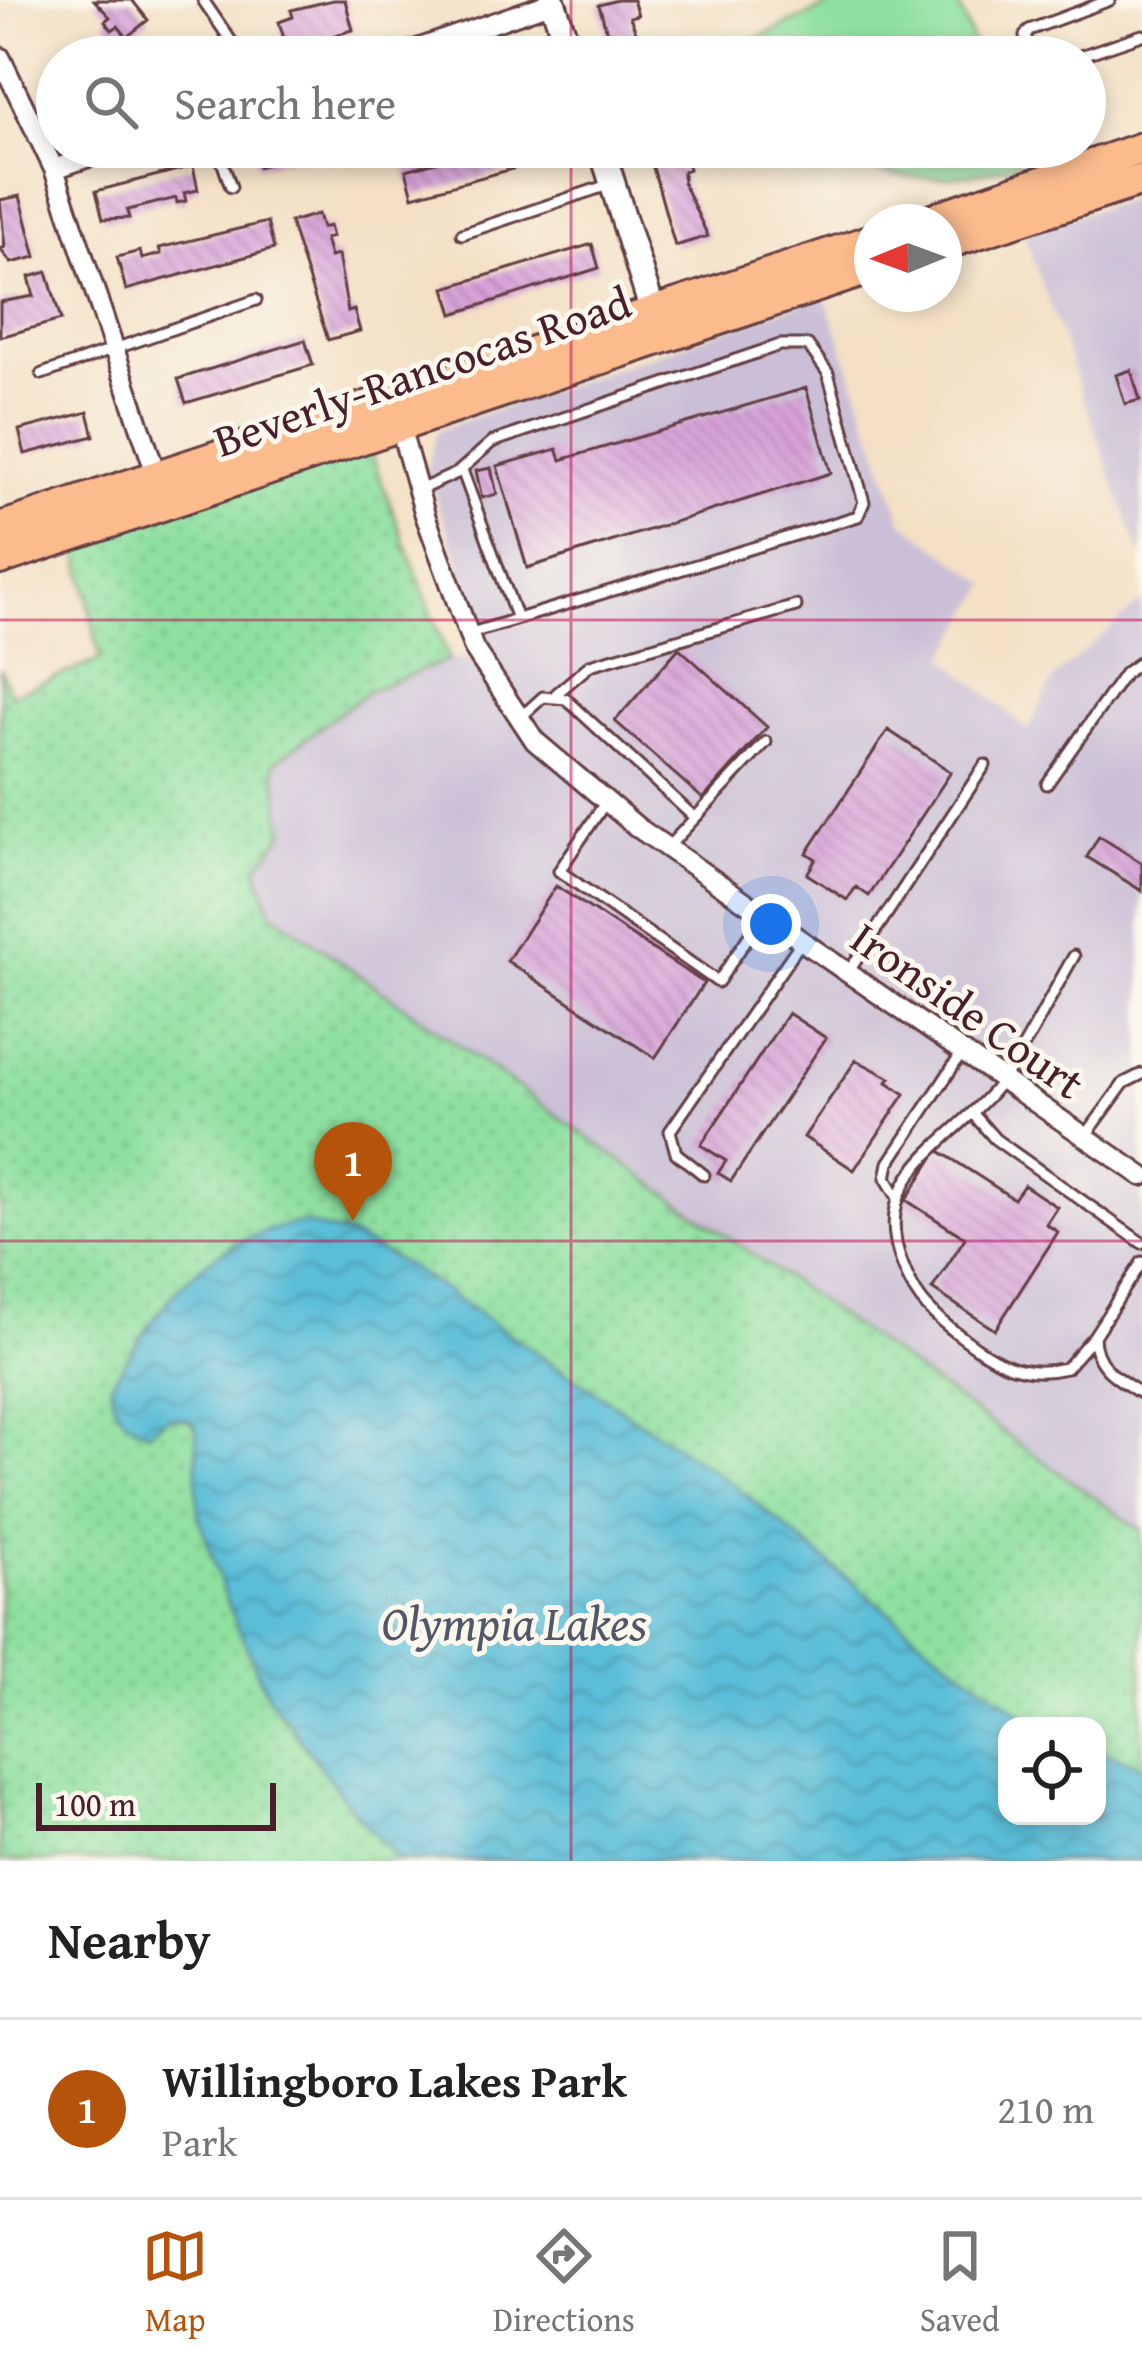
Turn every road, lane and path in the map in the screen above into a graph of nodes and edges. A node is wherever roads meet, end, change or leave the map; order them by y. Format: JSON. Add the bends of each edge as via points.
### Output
{"nodes":[{"id":1,"x":203,"y":0,"type":"edge"},
{"id":2,"x":1110,"y":0,"type":"edge"},
{"id":3,"x":552,"y":1,"type":"edge"},
{"id":4,"x":1142,"y":35,"type":"edge"},
{"id":5,"x":228,"y":36,"type":"edge"},
{"id":6,"x":453,"y":36,"type":"edge"},
{"id":7,"x":564,"y":36,"type":"edge"},
{"id":8,"x":1025,"y":36,"type":"edge"},
{"id":9,"x":1106,"y":47,"type":"edge"},
{"id":10,"x":0,"y":57,"type":"edge"},
{"id":11,"x":36,"y":132,"type":"edge"},
{"id":12,"x":1142,"y":148,"type":"edge"},
{"id":13,"x":1106,"y":161,"type":"edge"},
{"id":14,"x":57,"y":168,"type":"edge"},
{"id":15,"x":224,"y":168,"type":"edge"},
{"id":16,"x":608,"y":168,"type":"edge"},
{"id":17,"x":54,"y":169,"type":"joint"},
{"id":18,"x":1071,"y":173,"type":"edge"},
{"id":19,"x":1142,"y":180,"type":"edge"},
{"id":20,"x":613,"y":184,"type":"junction"},
{"id":21,"x":231,"y":187,"type":"dead end"},
{"id":22,"x":962,"y":209,"type":"edge"},
{"id":23,"x":462,"y":234,"type":"dead end"},
{"id":24,"x":962,"y":234,"type":"edge"},
{"id":25,"x":854,"y":247,"type":"edge"},
{"id":26,"x":854,"y":273,"type":"edge"},
{"id":27,"x":256,"y":300,"type":"dead end"},
{"id":28,"x":657,"y":325,"type":"junction"},
{"id":29,"x":114,"y":350,"type":"junction"},
{"id":30,"x":42,"y":374,"type":"dead end"},
{"id":31,"x":397,"y":412,"type":"junction"},
{"id":32,"x":462,"y":470,"type":"junction"},
{"id":33,"x":161,"y":490,"type":"junction"},
{"id":34,"x":417,"y":491,"type":"junction"},
{"id":35,"x":0,"y":528,"type":"edge"},
{"id":36,"x":0,"y":560,"type":"edge"},
{"id":37,"x":796,"y":606,"type":"dead end"},
{"id":38,"x":517,"y":619,"type":"junction"},
{"id":39,"x":468,"y":634,"type":"junction"},
{"id":40,"x":1142,"y":661,"type":"edge"},
{"id":41,"x":556,"y":694,"type":"junction"},
{"id":42,"x":517,"y":721,"type":"junction"},
{"id":43,"x":766,"y":742,"type":"dead end"},
{"id":44,"x":985,"y":765,"type":"dead end"},
{"id":45,"x":1047,"y":784,"type":"dead end"},
{"id":46,"x":605,"y":803,"type":"junction"},
{"id":47,"x":695,"y":818,"type":"junction"},
{"id":48,"x":667,"y":848,"type":"junction"},
{"id":49,"x":763,"y":915,"type":"junction"},
{"id":50,"x":801,"y":942,"type":"junction"},
{"id":51,"x":1074,"y":956,"type":"dead end"},
{"id":52,"x":848,"y":974,"type":"junction"},
{"id":53,"x":962,"y":1053,"type":"junction"},
{"id":54,"x":1142,"y":1074,"type":"edge"},
{"id":55,"x":1002,"y":1080,"type":"junction"},
{"id":56,"x":974,"y":1115,"type":"junction"},
{"id":57,"x":1084,"y":1138,"type":"junction"},
{"id":58,"x":704,"y":1175,"type":"dead end"},
{"id":59,"x":1142,"y":1176,"type":"edge"},
{"id":60,"x":898,"y":1198,"type":"junction"},
{"id":61,"x":1142,"y":1243,"type":"edge"},
{"id":62,"x":1142,"y":1262,"type":"edge"},
{"id":63,"x":1094,"y":1336,"type":"junction"},
{"id":64,"x":1142,"y":1394,"type":"edge"}],
"edges":[{"from":1,"to":5,"type":"lane"},
{"from":2,"to":8,"type":"lane"},
{"from":3,"to":6,"type":"street"},
{"from":3,"to":7,"type":"street"},
{"from":4,"to":9,"type":"lane"},
{"from":10,"to":11,"type":"street"},
{"from":12,"to":13,"type":"main road"},
{"from":14,"to":17,"type":"street"},
{"from":15,"to":21,"type":"lane"},
{"from":16,"to":20,"type":"street"},
{"from":17,"to":29,"type":"street"},
{"from":18,"to":19,"type":"main road"},
{"from":18,"to":22,"type":"main road"},
{"from":18,"to":24,"type":"main road"},
{"from":20,"to":23,"type":"lane"},
{"from":20,"to":28,"type":"street"},
{"from":25,"to":28,"type":"main road","name":"Beverly-Rancocas Road"},
{"from":26,"to":28,"type":"main road","name":"Beverly-Rancocas Road"},
{"from":27,"to":29,"type":"lane"},
{"from":28,"to":31,"type":"main road","name":"Beverly-Rancocas Road"},
{"from":29,"to":30,"type":"lane"},
{"from":29,"to":33,"type":"street"},
{"from":31,"to":33,"type":"main road","name":"Beverly-Rancocas Road"},
{"from":31,"to":34,"type":"street","name":"Ironside Court"},
{"from":32,"to":34,"type":"lane"},
{"from":32,"to":38,"type":"lane"},
{"from":32,"to":38,"type":"lane","via":[[492,442],[780,345],[808,345],[828,374],[863,502],[858,516]]},
{"from":33,"to":35,"type":"main road","name":"Beverly-Rancocas Road"},
{"from":33,"to":36,"type":"main road","name":"Beverly-Rancocas Road"},
{"from":34,"to":39,"type":"street","name":"Ironside Court"},
{"from":37,"to":41,"type":"lane","via":[[590,665]]},
{"from":38,"to":39,"type":"lane"},
{"from":39,"to":42,"type":"street","name":"Ironside Court"},
{"from":40,"to":45,"type":"lane"},
{"from":41,"to":42,"type":"lane"},
{"from":41,"to":47,"type":"lane"},
{"from":42,"to":46,"type":"street","name":"Ironside Court"},
{"from":43,"to":47,"type":"lane"},
{"from":44,"to":52,"type":"lane"},
{"from":46,"to":48,"type":"street","name":"Ironside Court"},
{"from":46,"to":49,"type":"lane","via":[[559,872],[718,982]]},
{"from":47,"to":48,"type":"lane"},
{"from":48,"to":49,"type":"street","name":"Ironside Court"},
{"from":49,"to":50,"type":"street","name":"Ironside Court"},
{"from":50,"to":52,"type":"street","name":"Ironside Court"},
{"from":50,"to":58,"type":"lane","via":[[670,1131],[676,1154]]},
{"from":51,"to":55,"type":"lane"},
{"from":52,"to":53,"type":"street","name":"Ironside Court"},
{"from":53,"to":55,"type":"street","name":"Ironside Court"},
{"from":53,"to":60,"type":"lane","via":[[889,1163],[886,1178]]},
{"from":54,"to":57,"type":"lane","via":[[1124,1083]]},
{"from":55,"to":56,"type":"lane"},
{"from":55,"to":57,"type":"street","name":"Ironside Court"},
{"from":56,"to":60,"type":"lane","via":[[950,1128]]},
{"from":56,"to":61,"type":"lane","via":[[995,1139]]},
{"from":57,"to":59,"type":"street","name":"Ironside Court"},
{"from":60,"to":63,"type":"lane","via":[[893,1232],[921,1306],[993,1360],[1012,1370],[1066,1368]]},
{"from":62,"to":63,"type":"lane"},
{"from":63,"to":64,"type":"lane","via":[[1108,1372]]}]}
